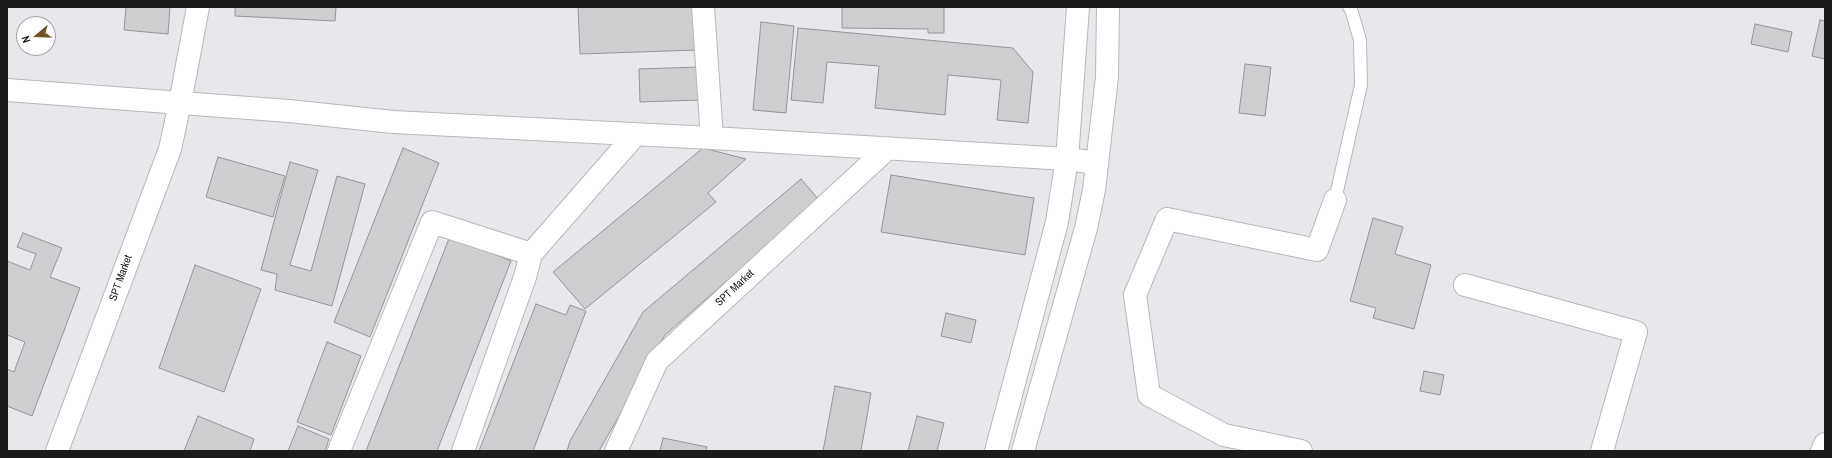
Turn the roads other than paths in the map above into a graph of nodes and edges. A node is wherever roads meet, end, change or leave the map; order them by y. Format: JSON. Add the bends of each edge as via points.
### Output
{"nodes":[{"id":1,"x":198,"y":7,"type":"edge"},
{"id":2,"x":703,"y":7,"type":"edge"},
{"id":3,"x":1078,"y":7,"type":"edge"},
{"id":4,"x":1108,"y":7,"type":"edge"},
{"id":5,"x":1349,"y":7,"type":"edge"},
{"id":6,"x":7,"y":90,"type":"edge"},
{"id":7,"x":180,"y":103,"type":"junction"},
{"id":8,"x":635,"y":135,"type":"junction"},
{"id":9,"x":712,"y":138,"type":"junction"},
{"id":10,"x":887,"y":149,"type":"junction"},
{"id":11,"x":1068,"y":159,"type":"junction"},
{"id":12,"x":1097,"y":164,"type":"junction"},
{"id":13,"x":1335,"y":200,"type":"joint"},
{"id":14,"x":531,"y":254,"type":"junction"},
{"id":15,"x":1465,"y":285,"type":"dead end"},
{"id":16,"x":1825,"y":444,"type":"edge"},
{"id":17,"x":57,"y":451,"type":"edge"},
{"id":18,"x":339,"y":451,"type":"edge"},
{"id":19,"x":463,"y":451,"type":"edge"},
{"id":20,"x":616,"y":451,"type":"edge"},
{"id":21,"x":996,"y":451,"type":"edge"},
{"id":22,"x":1023,"y":451,"type":"edge"},
{"id":23,"x":1301,"y":451,"type":"edge"},
{"id":24,"x":1602,"y":451,"type":"edge"},
{"id":25,"x":1822,"y":451,"type":"edge"}],
"edges":[{"from":1,"to":7,"type":"street","name":"SPT Market"},
{"from":2,"to":9,"type":"street"},
{"from":3,"to":11,"type":"street"},
{"from":4,"to":12,"type":"street","via":[[1107,77]]},
{"from":5,"to":13,"type":"lane","via":[[1360,40],[1361,85]]},
{"from":6,"to":7,"type":"street"},
{"from":7,"to":8,"type":"street","via":[[393,122]]},
{"from":7,"to":17,"type":"street","name":"SPT Market","via":[[170,149]]},
{"from":8,"to":9,"type":"street"},
{"from":8,"to":14,"type":"street"},
{"from":9,"to":10,"type":"street"},
{"from":10,"to":11,"type":"street"},
{"from":10,"to":20,"type":"street","name":"SPT Market","via":[[657,361]]},
{"from":11,"to":12,"type":"street"},
{"from":11,"to":21,"type":"street","via":[[1057,222]]},
{"from":12,"to":22,"type":"street","via":[[1086,228]]},
{"from":13,"to":23,"type":"street","via":[[1317,250],[1167,219],[1135,295],[1149,395],[1224,435]]},
{"from":14,"to":18,"type":"street","via":[[432,222]]},
{"from":14,"to":19,"type":"street"},
{"from":15,"to":24,"type":"street","via":[[1636,332]]},
{"from":16,"to":25,"type":"street"}]}
